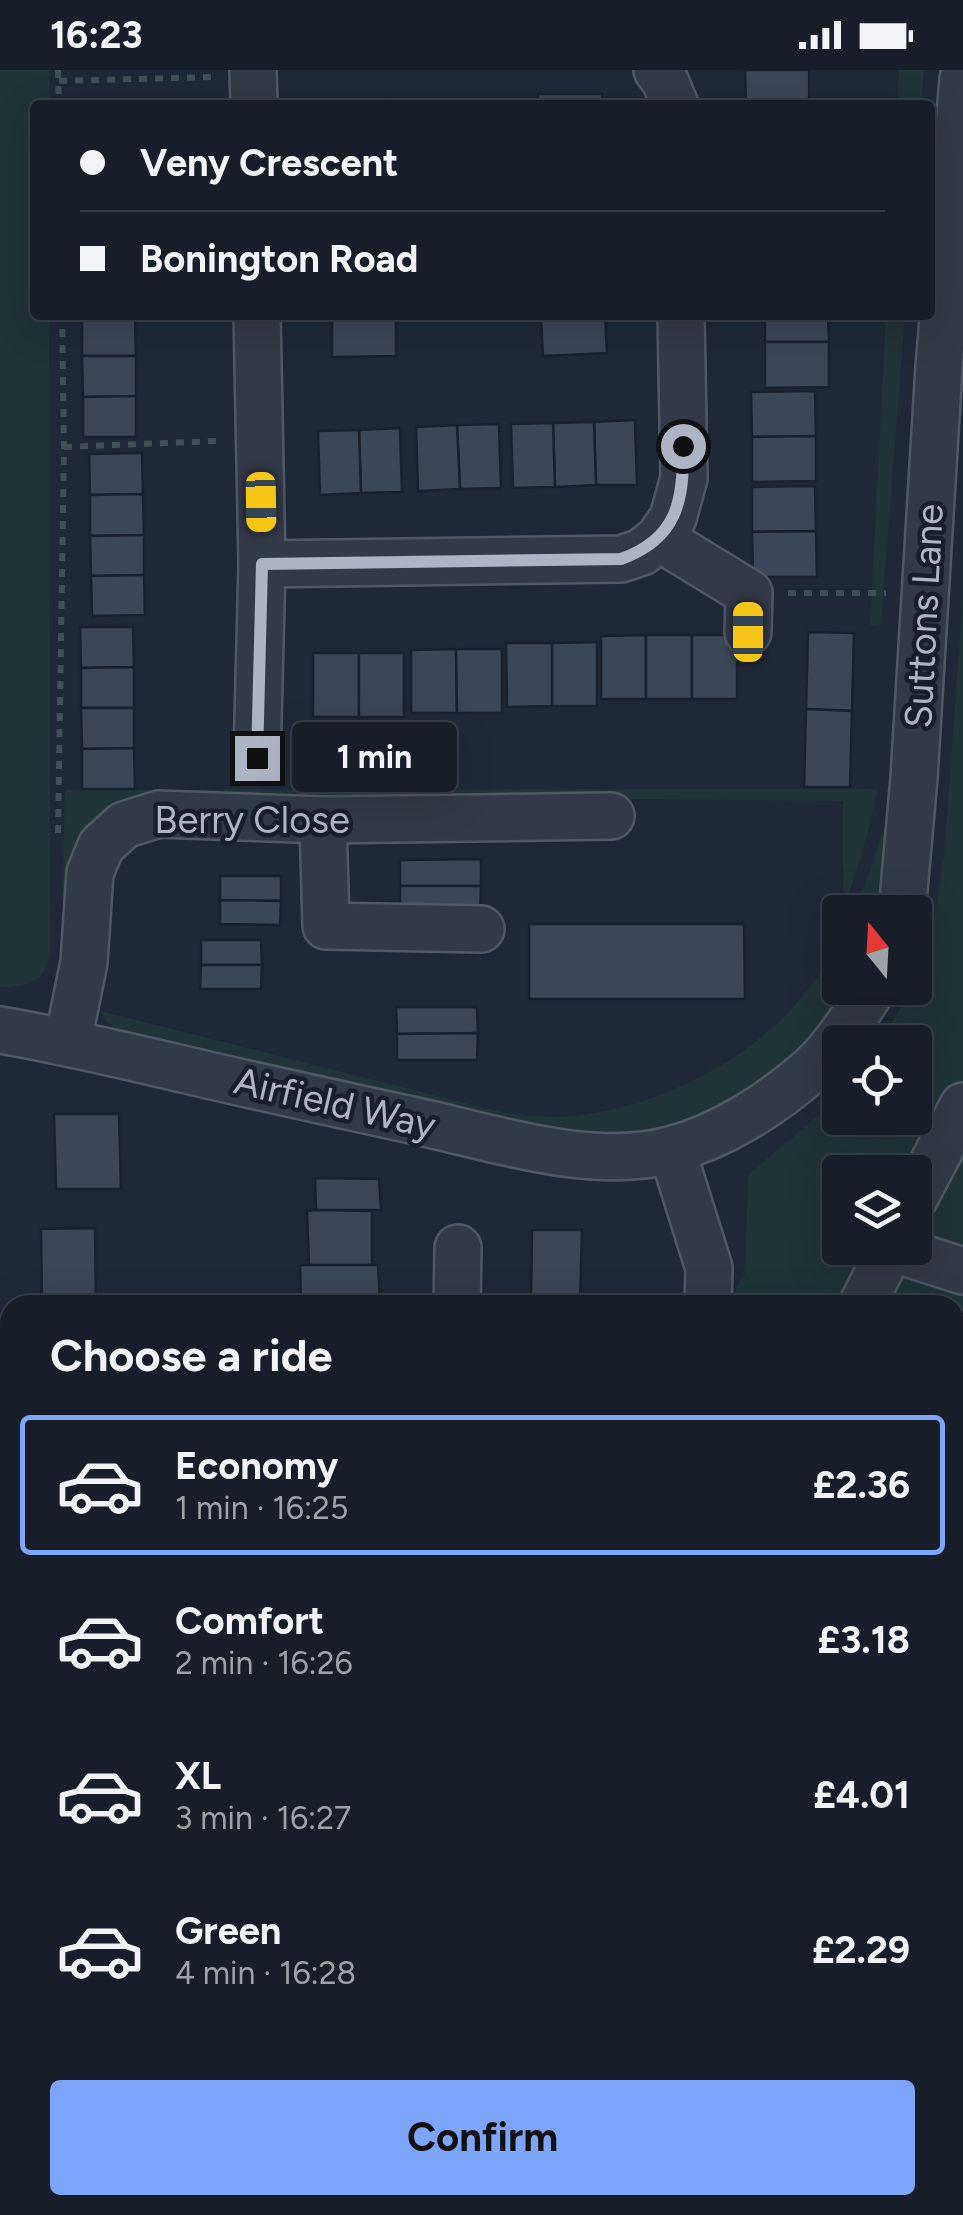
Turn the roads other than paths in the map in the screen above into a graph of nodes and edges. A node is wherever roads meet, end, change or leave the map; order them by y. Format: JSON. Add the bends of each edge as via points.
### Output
{"nodes":[{"id":1,"x":657,"y":70,"type":"edge"},
{"id":2,"x":963,"y":80,"type":"edge"},
{"id":3,"x":674,"y":100,"type":"edge"},
{"id":4,"x":258,"y":320,"type":"edge"},
{"id":5,"x":681,"y":320,"type":"edge"},
{"id":6,"x":659,"y":538,"type":"junction"},
{"id":7,"x":262,"y":564,"type":"junction"},
{"id":8,"x":749,"y":612,"type":"road end"},
{"id":9,"x":257,"y":758,"type":"dead end"},
{"id":10,"x":612,"y":816,"type":"dead end"},
{"id":11,"x":324,"y":820,"type":"junction"},
{"id":12,"x":904,"y":895,"type":"edge"},
{"id":13,"x":481,"y":929,"type":"dead end"},
{"id":14,"x":862,"y":1005,"type":"edge"},
{"id":15,"x":0,"y":1030,"type":"edge"},
{"id":16,"x":68,"y":1041,"type":"junction"},
{"id":17,"x":963,"y":1106,"type":"edge"},
{"id":18,"x":672,"y":1150,"type":"junction"},
{"id":19,"x":932,"y":1164,"type":"edge"},
{"id":20,"x":458,"y":1248,"type":"dead end"},
{"id":21,"x":932,"y":1261,"type":"edge"},
{"id":22,"x":882,"y":1265,"type":"edge"},
{"id":23,"x":963,"y":1271,"type":"edge"},
{"id":24,"x":457,"y":1295,"type":"edge"},
{"id":25,"x":708,"y":1295,"type":"edge"},
{"id":26,"x":867,"y":1295,"type":"edge"}],
"edges":[{"from":1,"to":3,"type":"street"},
{"from":2,"to":12,"type":"street","name":"Suttons Lane"},
{"from":4,"to":7,"type":"street"},
{"from":5,"to":6,"type":"street","via":[[684,478],[673,518]]},
{"from":6,"to":7,"type":"street","via":[[621,559]]},
{"from":6,"to":8,"type":"street"},
{"from":7,"to":9,"type":"street"},
{"from":10,"to":11,"type":"street","name":"Berry Close"},
{"from":11,"to":13,"type":"street","via":[[326,926]]},
{"from":11,"to":16,"type":"street","name":"Berry Close","via":[[160,814],[124,825],[101,846],[90,873],[84,962]]},
{"from":14,"to":18,"type":"street","via":[[816,1065],[766,1104]]},
{"from":15,"to":16,"type":"street","name":"Airfield Way"},
{"from":16,"to":18,"type":"street","name":"Airfield Way","via":[[571,1154],[631,1157]]},
{"from":17,"to":19,"type":"street"},
{"from":18,"to":25,"type":"street","via":[[709,1268]]},
{"from":20,"to":24,"type":"street"},
{"from":21,"to":23,"type":"street"},
{"from":22,"to":26,"type":"street"}]}
